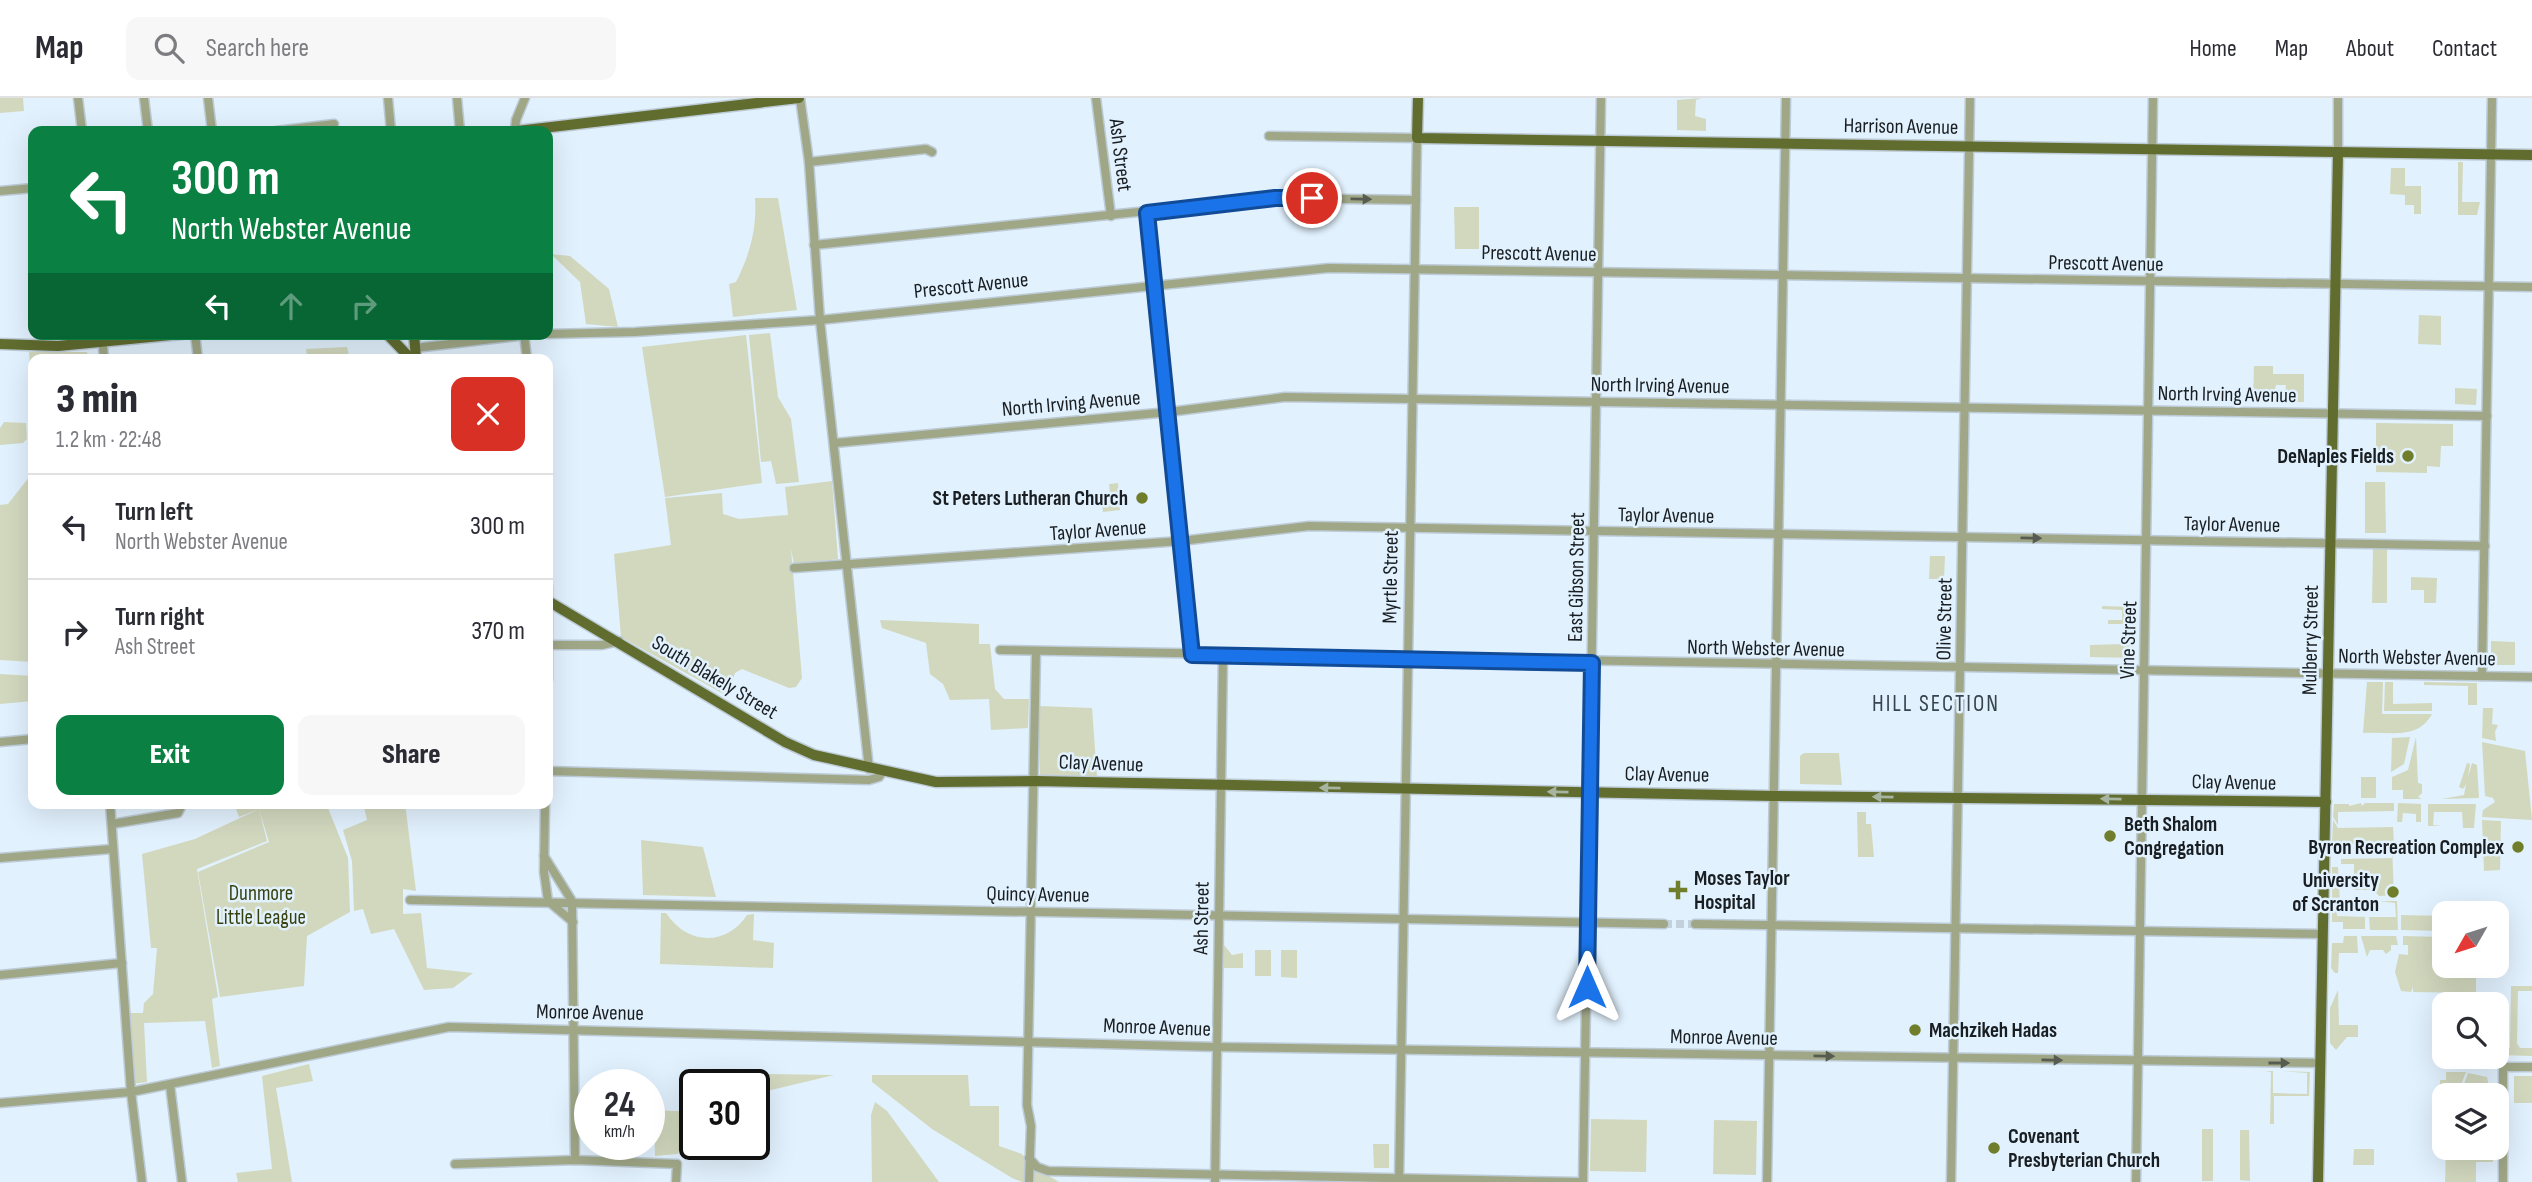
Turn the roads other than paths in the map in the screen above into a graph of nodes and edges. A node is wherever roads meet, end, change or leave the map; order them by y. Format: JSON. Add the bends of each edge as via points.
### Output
{"nodes":[{"id":1,"x":78,"y":98,"type":"edge"},
{"id":2,"x":144,"y":98,"type":"edge"},
{"id":3,"x":208,"y":98,"type":"edge"},
{"id":4,"x":388,"y":98,"type":"edge"},
{"id":5,"x":457,"y":98,"type":"edge"},
{"id":6,"x":525,"y":98,"type":"edge"},
{"id":7,"x":799,"y":98,"type":"edge"},
{"id":8,"x":1096,"y":98,"type":"edge"},
{"id":9,"x":1418,"y":98,"type":"edge"},
{"id":10,"x":1601,"y":98,"type":"edge"},
{"id":11,"x":1786,"y":98,"type":"edge"},
{"id":12,"x":1970,"y":98,"type":"edge"},
{"id":13,"x":2153,"y":98,"type":"edge"},
{"id":14,"x":2338,"y":98,"type":"edge"},
{"id":15,"x":2492,"y":98,"type":"edge"},
{"id":16,"x":334,"y":124,"type":"dead end"},
{"id":17,"x":81,"y":126,"type":"edge"},
{"id":18,"x":147,"y":126,"type":"edge"},
{"id":19,"x":211,"y":126,"type":"edge"},
{"id":20,"x":317,"y":126,"type":"edge"},
{"id":21,"x":391,"y":126,"type":"edge"},
{"id":22,"x":460,"y":126,"type":"edge"},
{"id":23,"x":516,"y":126,"type":"edge"},
{"id":24,"x":553,"y":128,"type":"edge"},
{"id":25,"x":1269,"y":136,"type":"dead end"},
{"id":26,"x":1417,"y":138,"type":"junction"},
{"id":27,"x":1600,"y":141,"type":"junction"},
{"id":28,"x":1785,"y":144,"type":"junction"},
{"id":29,"x":1969,"y":147,"type":"junction"},
{"id":30,"x":2153,"y":150,"type":"junction"},
{"id":31,"x":932,"y":152,"type":"dead end"},
{"id":32,"x":2338,"y":152,"type":"junction"},
{"id":33,"x":2491,"y":155,"type":"junction"},
{"id":34,"x":2532,"y":155,"type":"edge"},
{"id":35,"x":809,"y":162,"type":"junction"},
{"id":36,"x":28,"y":188,"type":"edge"},
{"id":37,"x":0,"y":191,"type":"edge"},
{"id":38,"x":1416,"y":200,"type":"junction"},
{"id":39,"x":1147,"y":213,"type":"junction"},
{"id":40,"x":1111,"y":216,"type":"junction"},
{"id":41,"x":814,"y":245,"type":"junction"},
{"id":42,"x":1415,"y":269,"type":"junction"},
{"id":43,"x":1598,"y":272,"type":"junction"},
{"id":44,"x":1782,"y":275,"type":"junction"},
{"id":45,"x":1966,"y":278,"type":"junction"},
{"id":46,"x":2151,"y":281,"type":"junction"},
{"id":47,"x":2335,"y":284,"type":"junction"},
{"id":48,"x":2489,"y":286,"type":"junction"},
{"id":49,"x":1154,"y":287,"type":"junction"},
{"id":50,"x":2532,"y":287,"type":"edge"},
{"id":51,"x":820,"y":320,"type":"junction"},
{"id":52,"x":553,"y":334,"type":"edge"},
{"id":53,"x":93,"y":340,"type":"edge"},
{"id":54,"x":395,"y":340,"type":"edge"},
{"id":55,"x":496,"y":340,"type":"edge"},
{"id":56,"x":0,"y":344,"type":"edge"},
{"id":57,"x":413,"y":354,"type":"edge"},
{"id":58,"x":420,"y":354,"type":"edge"},
{"id":59,"x":1413,"y":399,"type":"junction"},
{"id":60,"x":1596,"y":401,"type":"junction"},
{"id":61,"x":1780,"y":404,"type":"junction"},
{"id":62,"x":1965,"y":407,"type":"junction"},
{"id":63,"x":2149,"y":410,"type":"junction"},
{"id":64,"x":1169,"y":412,"type":"junction"},
{"id":65,"x":2333,"y":413,"type":"junction"},
{"id":66,"x":2487,"y":416,"type":"junction"},
{"id":67,"x":835,"y":443,"type":"junction"},
{"id":68,"x":1410,"y":528,"type":"junction"},
{"id":69,"x":1595,"y":531,"type":"junction"},
{"id":70,"x":1778,"y":534,"type":"junction"},
{"id":71,"x":1962,"y":537,"type":"junction"},
{"id":72,"x":2147,"y":540,"type":"junction"},
{"id":73,"x":1181,"y":541,"type":"junction"},
{"id":74,"x":2331,"y":543,"type":"junction"},
{"id":75,"x":2485,"y":546,"type":"junction"},
{"id":76,"x":847,"y":564,"type":"junction"},
{"id":77,"x":794,"y":568,"type":"dead end"},
{"id":78,"x":553,"y":604,"type":"edge"},
{"id":79,"x":619,"y":641,"type":"junction"},
{"id":80,"x":553,"y":645,"type":"edge"},
{"id":81,"x":1000,"y":650,"type":"dead end"},
{"id":82,"x":1036,"y":651,"type":"junction"},
{"id":83,"x":1192,"y":655,"type":"junction"},
{"id":84,"x":1223,"y":655,"type":"junction"},
{"id":85,"x":1408,"y":659,"type":"junction"},
{"id":86,"x":1592,"y":663,"type":"junction"},
{"id":87,"x":1775,"y":665,"type":"junction"},
{"id":88,"x":1961,"y":668,"type":"junction"},
{"id":89,"x":2145,"y":671,"type":"junction"},
{"id":90,"x":2329,"y":674,"type":"junction"},
{"id":91,"x":2482,"y":676,"type":"junction"},
{"id":92,"x":2532,"y":677,"type":"edge"},
{"id":93,"x":28,"y":739,"type":"edge"},
{"id":94,"x":0,"y":742,"type":"edge"},
{"id":95,"x":869,"y":769,"type":"junction"},
{"id":96,"x":553,"y":771,"type":"edge"},
{"id":97,"x":883,"y":771,"type":"junction"},
{"id":98,"x":1036,"y":781,"type":"junction"},
{"id":99,"x":1220,"y":786,"type":"junction"},
{"id":100,"x":1405,"y":789,"type":"junction"},
{"id":101,"x":1590,"y":792,"type":"junction"},
{"id":102,"x":1774,"y":796,"type":"junction"},
{"id":103,"x":1959,"y":798,"type":"junction"},
{"id":104,"x":2140,"y":800,"type":"junction"},
{"id":105,"x":2326,"y":802,"type":"junction"},
{"id":106,"x":111,"y":809,"type":"edge"},
{"id":107,"x":180,"y":809,"type":"edge"},
{"id":108,"x":545,"y":809,"type":"edge"},
{"id":109,"x":112,"y":824,"type":"junction"},
{"id":110,"x":112,"y":849,"type":"junction"},
{"id":111,"x":544,"y":856,"type":"junction"},
{"id":112,"x":0,"y":858,"type":"edge"},
{"id":113,"x":410,"y":900,"type":"dead end"},
{"id":114,"x":548,"y":901,"type":"junction"},
{"id":115,"x":572,"y":901,"type":"junction"},
{"id":116,"x":1033,"y":911,"type":"junction"},
{"id":117,"x":1219,"y":917,"type":"junction"},
{"id":118,"x":1404,"y":920,"type":"junction"},
{"id":119,"x":573,"y":922,"type":"junction"},
{"id":120,"x":1587,"y":922,"type":"junction"},
{"id":121,"x":1664,"y":923,"type":"tunnel mouth"},
{"id":122,"x":1695,"y":924,"type":"tunnel mouth"},
{"id":123,"x":1771,"y":926,"type":"junction"},
{"id":124,"x":1956,"y":929,"type":"junction"},
{"id":125,"x":2137,"y":930,"type":"junction"},
{"id":126,"x":2323,"y":934,"type":"junction"},
{"id":127,"x":122,"y":963,"type":"junction"},
{"id":128,"x":0,"y":975,"type":"edge"},
{"id":129,"x":575,"y":1028,"type":"junction"},
{"id":130,"x":1031,"y":1041,"type":"junction"},
{"id":131,"x":1217,"y":1047,"type":"junction"},
{"id":132,"x":1401,"y":1049,"type":"junction"},
{"id":133,"x":1584,"y":1053,"type":"junction"},
{"id":134,"x":1770,"y":1055,"type":"junction"},
{"id":135,"x":1954,"y":1059,"type":"junction"},
{"id":136,"x":2138,"y":1061,"type":"junction"},
{"id":137,"x":2320,"y":1063,"type":"junction"},
{"id":138,"x":2532,"y":1067,"type":"edge"},
{"id":139,"x":575,"y":1069,"type":"edge"},
{"id":140,"x":170,"y":1085,"type":"junction"},
{"id":141,"x":131,"y":1092,"type":"junction"},
{"id":142,"x":0,"y":1103,"type":"edge"},
{"id":143,"x":1029,"y":1157,"type":"junction"},
{"id":144,"x":575,"y":1160,"type":"joint"},
{"id":145,"x":455,"y":1164,"type":"dead end"},
{"id":146,"x":1215,"y":1179,"type":"edge"},
{"id":147,"x":1399,"y":1180,"type":"edge"},
{"id":148,"x":142,"y":1182,"type":"edge"},
{"id":149,"x":182,"y":1182,"type":"edge"},
{"id":150,"x":676,"y":1182,"type":"edge"},
{"id":151,"x":1029,"y":1182,"type":"edge"},
{"id":152,"x":1580,"y":1182,"type":"edge"},
{"id":153,"x":1767,"y":1182,"type":"edge"},
{"id":154,"x":1951,"y":1182,"type":"edge"},
{"id":155,"x":2136,"y":1182,"type":"edge"},
{"id":156,"x":2318,"y":1182,"type":"edge"},
{"id":157,"x":2503,"y":1182,"type":"edge"}],
"edges":[{"from":1,"to":17,"type":"street"},
{"from":2,"to":18,"type":"street"},
{"from":3,"to":19,"type":"street"},
{"from":4,"to":21,"type":"street"},
{"from":5,"to":22,"type":"street"},
{"from":6,"to":23,"type":"street"},
{"from":7,"to":24,"type":"main road"},
{"from":7,"to":35,"type":"street"},
{"from":8,"to":40,"type":"street","name":"Ash Street"},
{"from":9,"to":26,"type":"main road","name":"Myrtle Street"},
{"from":10,"to":27,"type":"street","name":"East Gibson Street"},
{"from":11,"to":28,"type":"street"},
{"from":12,"to":29,"type":"street","name":"Olive Street"},
{"from":13,"to":30,"type":"street","name":"Vine Street"},
{"from":14,"to":32,"type":"street","name":"Mulberry Street"},
{"from":15,"to":33,"type":"street"},
{"from":16,"to":20,"type":"street"},
{"from":25,"to":26,"type":"street","name":"Harrison Avenue"},
{"from":26,"to":27,"type":"main road","name":"Harrison Avenue"},
{"from":26,"to":38,"type":"street","name":"Myrtle Street"},
{"from":27,"to":28,"type":"main road","name":"Harrison Avenue"},
{"from":27,"to":43,"type":"street","name":"East Gibson Street"},
{"from":28,"to":29,"type":"main road","name":"Harrison Avenue"},
{"from":28,"to":44,"type":"street"},
{"from":29,"to":30,"type":"main road","name":"Harrison Avenue"},
{"from":29,"to":45,"type":"street","name":"Olive Street"},
{"from":30,"to":32,"type":"main road","name":"Harrison Avenue"},
{"from":30,"to":46,"type":"street","name":"Vine Street"},
{"from":31,"to":35,"type":"street"},
{"from":32,"to":33,"type":"main road","name":"Harrison Avenue"},
{"from":32,"to":47,"type":"main road","name":"Mulberry Street"},
{"from":33,"to":34,"type":"main road","name":"Harrison Avenue"},
{"from":33,"to":48,"type":"street"},
{"from":35,"to":41,"type":"street"},
{"from":36,"to":37,"type":"street"},
{"from":39,"to":38,"type":"street","one_way":true,"via":[[1275,198]]},
{"from":38,"to":42,"type":"street","name":"Myrtle Street"},
{"from":39,"to":40,"type":"street"},
{"from":39,"to":49,"type":"street","name":"Ash Street"},
{"from":40,"to":41,"type":"street"},
{"from":41,"to":51,"type":"street"},
{"from":42,"to":43,"type":"street","name":"Prescott Avenue"},
{"from":42,"to":49,"type":"street","name":"Prescott Avenue","via":[[1329,268]]},
{"from":42,"to":59,"type":"street","name":"Myrtle Street"},
{"from":43,"to":44,"type":"street","name":"Prescott Avenue"},
{"from":43,"to":60,"type":"street","name":"East Gibson Street"},
{"from":44,"to":45,"type":"street","name":"Prescott Avenue"},
{"from":44,"to":61,"type":"street"},
{"from":45,"to":46,"type":"street","name":"Prescott Avenue"},
{"from":45,"to":62,"type":"street","name":"Olive Street"},
{"from":46,"to":47,"type":"street","name":"Prescott Avenue"},
{"from":46,"to":63,"type":"street","name":"Vine Street"},
{"from":47,"to":48,"type":"street","name":"Prescott Avenue"},
{"from":47,"to":65,"type":"main road","name":"Mulberry Street"},
{"from":48,"to":50,"type":"street","name":"Prescott Avenue"},
{"from":48,"to":66,"type":"street"},
{"from":49,"to":51,"type":"street","name":"Prescott Avenue"},
{"from":49,"to":64,"type":"street","name":"Ash Street"},
{"from":51,"to":52,"type":"street","name":"Prescott Avenue"},
{"from":51,"to":67,"type":"street"},
{"from":53,"to":56,"type":"main road","via":[[41,346]]},
{"from":54,"to":57,"type":"main road"},
{"from":55,"to":58,"type":"street"},
{"from":59,"to":60,"type":"street","name":"North Irving Avenue"},
{"from":59,"to":64,"type":"street","name":"North Irving Avenue","via":[[1285,397]]},
{"from":59,"to":68,"type":"street","name":"Myrtle Street"},
{"from":60,"to":61,"type":"street","name":"North Irving Avenue"},
{"from":60,"to":69,"type":"street","name":"East Gibson Street"},
{"from":61,"to":62,"type":"street","name":"North Irving Avenue"},
{"from":61,"to":70,"type":"street"},
{"from":62,"to":63,"type":"street","name":"North Irving Avenue"},
{"from":62,"to":71,"type":"street","name":"Olive Street"},
{"from":63,"to":65,"type":"street","name":"North Irving Avenue"},
{"from":63,"to":72,"type":"street","name":"Vine Street"},
{"from":64,"to":67,"type":"street","name":"North Irving Avenue"},
{"from":64,"to":73,"type":"street","name":"Ash Street"},
{"from":65,"to":66,"type":"street","name":"North Irving Avenue"},
{"from":65,"to":74,"type":"main road","name":"Mulberry Street"},
{"from":66,"to":75,"type":"street"},
{"from":67,"to":76,"type":"street"},
{"from":68,"to":69,"type":"street","name":"Taylor Avenue"},
{"from":68,"to":73,"type":"street","name":"Taylor Avenue","via":[[1309,526]]},
{"from":68,"to":85,"type":"street","name":"Myrtle Street"},
{"from":69,"to":70,"type":"street","name":"Taylor Avenue"},
{"from":69,"to":86,"type":"street","name":"East Gibson Street"},
{"from":70,"to":71,"type":"street","name":"Taylor Avenue"},
{"from":70,"to":87,"type":"street"},
{"from":71,"to":72,"type":"street","name":"Taylor Avenue","one_way":true},
{"from":71,"to":88,"type":"street","name":"Olive Street"},
{"from":72,"to":74,"type":"street","name":"Taylor Avenue"},
{"from":72,"to":89,"type":"street","name":"Vine Street"},
{"from":73,"to":76,"type":"street","name":"Taylor Avenue"},
{"from":73,"to":83,"type":"street","name":"Ash Street"},
{"from":74,"to":75,"type":"street","name":"Taylor Avenue"},
{"from":74,"to":90,"type":"main road","name":"Mulberry Street"},
{"from":75,"to":91,"type":"street"},
{"from":76,"to":77,"type":"street","name":"Taylor Avenue"},
{"from":76,"to":95,"type":"street"},
{"from":78,"to":79,"type":"main road","name":"South Blakely Street"},
{"from":79,"to":80,"type":"street"},
{"from":79,"to":95,"type":"main road","name":"South Blakely Street","via":[[785,742],[814,755]]},
{"from":81,"to":82,"type":"street","name":"North Webster Avenue"},
{"from":82,"to":83,"type":"street","name":"North Webster Avenue"},
{"from":82,"to":98,"type":"street"},
{"from":83,"to":84,"type":"street","name":"North Webster Avenue"},
{"from":84,"to":85,"type":"street","name":"North Webster Avenue"},
{"from":84,"to":99,"type":"street","name":"Ash Street"},
{"from":85,"to":86,"type":"street","name":"North Webster Avenue"},
{"from":85,"to":100,"type":"street","name":"Myrtle Street"},
{"from":86,"to":87,"type":"street","name":"North Webster Avenue"},
{"from":86,"to":101,"type":"street","name":"East Gibson Street"},
{"from":87,"to":88,"type":"street","name":"North Webster Avenue"},
{"from":87,"to":102,"type":"street"},
{"from":88,"to":89,"type":"street","name":"North Webster Avenue"},
{"from":88,"to":103,"type":"street","name":"Olive Street"},
{"from":89,"to":90,"type":"street","name":"North Webster Avenue"},
{"from":89,"to":104,"type":"street","name":"Vine Street"},
{"from":90,"to":91,"type":"street","name":"North Webster Avenue"},
{"from":90,"to":105,"type":"main road","name":"Mulberry Street"},
{"from":91,"to":92,"type":"street","name":"North Webster Avenue"},
{"from":93,"to":94,"type":"street"},
{"from":95,"to":97,"type":"main road","name":"Clay Avenue"},
{"from":96,"to":97,"type":"street","name":"Clay Avenue","via":[[869,780]]},
{"from":97,"to":98,"type":"main road","name":"Clay Avenue","via":[[936,782]]},
{"from":98,"to":99,"type":"main road","name":"Clay Avenue"},
{"from":98,"to":116,"type":"street"},
{"from":100,"to":99,"type":"main road","name":"Clay Avenue","one_way":true},
{"from":99,"to":117,"type":"street","name":"Ash Street"},
{"from":101,"to":100,"type":"main road","name":"Clay Avenue","one_way":true},
{"from":100,"to":118,"type":"street","name":"Myrtle Street"},
{"from":101,"to":102,"type":"main road","name":"Clay Avenue"},
{"from":101,"to":120,"type":"street","name":"East Gibson Street"},
{"from":103,"to":102,"type":"main road","name":"Clay Avenue","one_way":true},
{"from":102,"to":123,"type":"street"},
{"from":104,"to":103,"type":"main road","name":"Clay Avenue","one_way":true},
{"from":103,"to":124,"type":"street","name":"Olive Street"},
{"from":104,"to":105,"type":"main road","name":"Clay Avenue"},
{"from":104,"to":125,"type":"street","name":"Vine Street"},
{"from":105,"to":126,"type":"main road","name":"Mulberry Street"},
{"from":106,"to":109,"type":"street"},
{"from":107,"to":109,"type":"street"},
{"from":108,"to":111,"type":"street"},
{"from":109,"to":110,"type":"street"},
{"from":110,"to":112,"type":"street"},
{"from":110,"to":127,"type":"street"},
{"from":111,"to":114,"type":"street"},
{"from":111,"to":115,"type":"street"},
{"from":113,"to":114,"type":"street","name":"Quincy Avenue"},
{"from":114,"to":115,"type":"street","name":"Quincy Avenue"},
{"from":114,"to":119,"type":"street"},
{"from":115,"to":116,"type":"street","name":"Quincy Avenue"},
{"from":115,"to":119,"type":"street"},
{"from":116,"to":117,"type":"street","name":"Quincy Avenue"},
{"from":116,"to":130,"type":"street"},
{"from":117,"to":118,"type":"street","name":"Quincy Avenue"},
{"from":117,"to":131,"type":"street","name":"Ash Street"},
{"from":118,"to":120,"type":"street","name":"Quincy Avenue"},
{"from":118,"to":132,"type":"street","name":"Myrtle Street"},
{"from":119,"to":129,"type":"street"},
{"from":120,"to":121,"type":"street","name":"Quincy Avenue"},
{"from":120,"to":133,"type":"street","name":"East Gibson Street"},
{"from":122,"to":123,"type":"street"},
{"from":123,"to":124,"type":"street"},
{"from":123,"to":134,"type":"street"},
{"from":124,"to":125,"type":"street"},
{"from":124,"to":135,"type":"street","name":"Olive Street"},
{"from":125,"to":126,"type":"street"},
{"from":125,"to":136,"type":"street","name":"Vine Street"},
{"from":126,"to":137,"type":"main road","name":"Mulberry Street"},
{"from":127,"to":128,"type":"street"},
{"from":127,"to":141,"type":"street"},
{"from":129,"to":130,"type":"street","name":"Monroe Avenue"},
{"from":129,"to":139,"type":"street"},
{"from":129,"to":140,"type":"street","name":"Monroe Avenue","via":[[449,1027]]},
{"from":130,"to":131,"type":"street","name":"Monroe Avenue"},
{"from":130,"to":143,"type":"street"},
{"from":131,"to":132,"type":"street","name":"Monroe Avenue"},
{"from":131,"to":146,"type":"street","name":"Ash Street"},
{"from":132,"to":133,"type":"street","name":"Monroe Avenue"},
{"from":132,"to":147,"type":"street","name":"Myrtle Street"},
{"from":133,"to":134,"type":"street","name":"Monroe Avenue"},
{"from":133,"to":152,"type":"street","name":"East Gibson Street"},
{"from":134,"to":135,"type":"street","name":"Monroe Avenue","one_way":true},
{"from":134,"to":153,"type":"street"},
{"from":135,"to":136,"type":"street","name":"Monroe Avenue","one_way":true},
{"from":135,"to":154,"type":"street","name":"Olive Street"},
{"from":136,"to":137,"type":"street","name":"Monroe Avenue","one_way":true},
{"from":136,"to":155,"type":"street","name":"Vine Street"},
{"from":137,"to":156,"type":"main road","name":"Mulberry Street"},
{"from":138,"to":157,"type":"street","via":[[2503,1067]]},
{"from":140,"to":141,"type":"street","name":"Monroe Avenue"},
{"from":140,"to":149,"type":"street"},
{"from":141,"to":142,"type":"street","name":"Monroe Avenue"},
{"from":141,"to":148,"type":"street"},
{"from":143,"to":146,"type":"street","via":[[1048,1171]]},
{"from":143,"to":151,"type":"street"},
{"from":144,"to":145,"type":"street"},
{"from":144,"to":150,"type":"street","via":[[677,1164]]},
{"from":146,"to":147,"type":"street"},
{"from":147,"to":152,"type":"street"}]}
